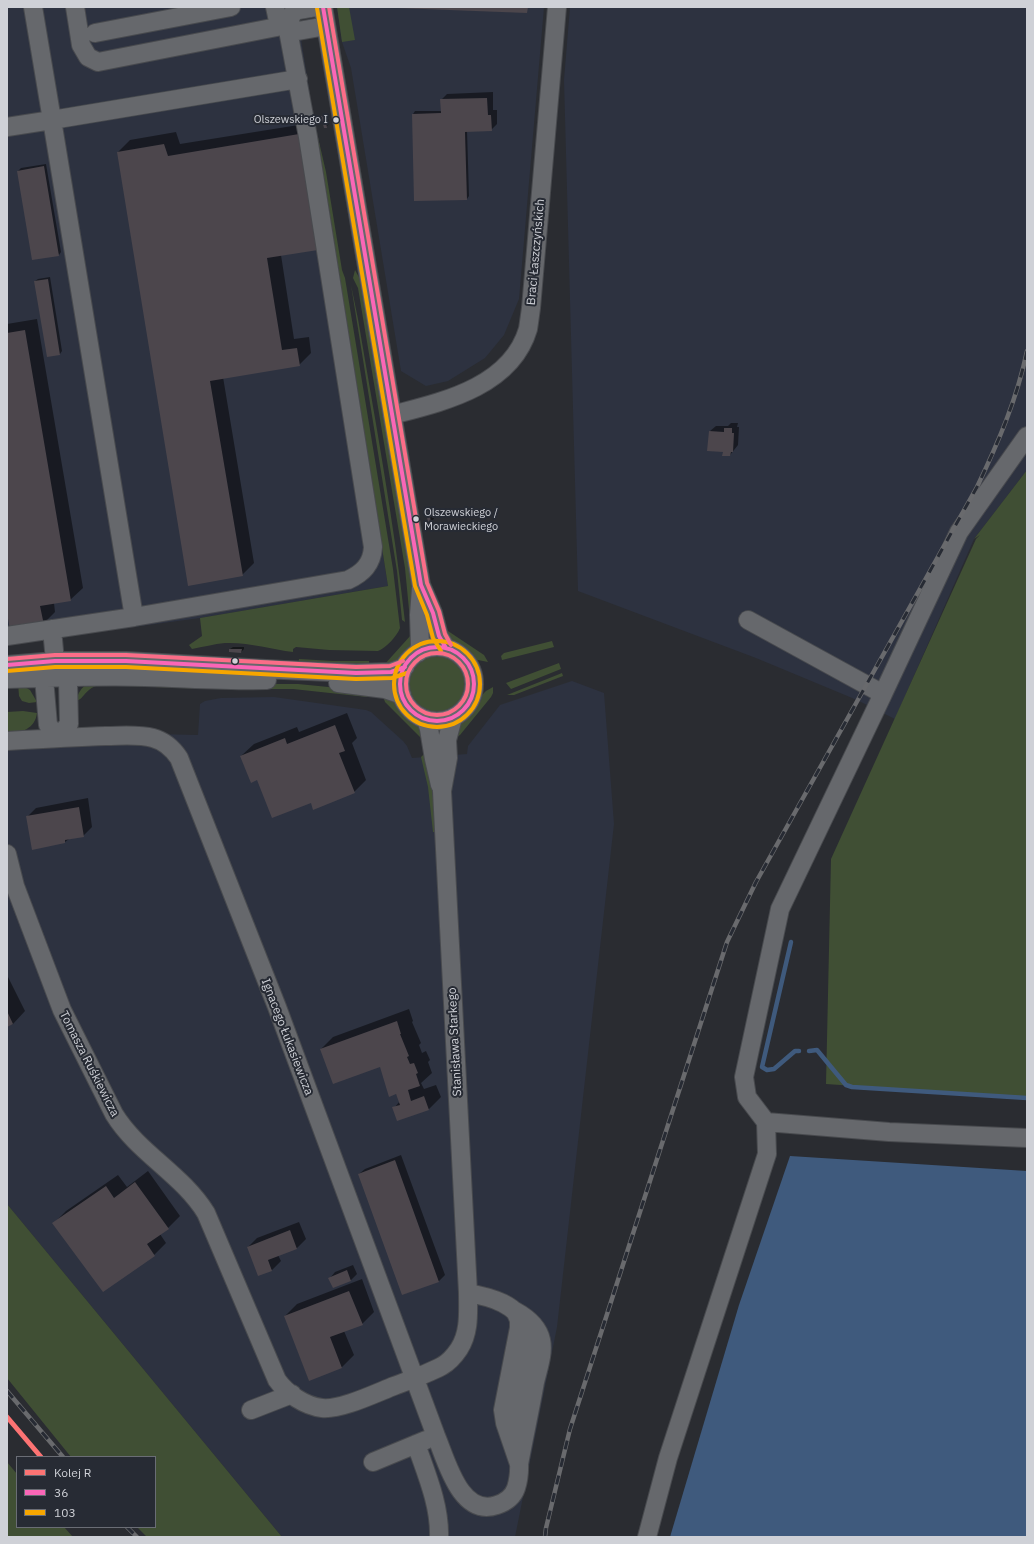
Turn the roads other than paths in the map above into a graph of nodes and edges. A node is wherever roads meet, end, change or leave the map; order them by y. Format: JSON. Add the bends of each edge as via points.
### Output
{"nodes":[{"id":1,"x":33,"y":7,"type":"edge"},
{"id":2,"x":76,"y":7,"type":"edge"},
{"id":3,"x":231,"y":7,"type":"edge"},
{"id":4,"x":274,"y":7,"type":"edge"},
{"id":5,"x":317,"y":7,"type":"edge"},
{"id":6,"x":323,"y":7,"type":"edge"},
{"id":7,"x":557,"y":7,"type":"edge"},
{"id":8,"x":162,"y":21,"type":"junction"},
{"id":9,"x":283,"y":26,"type":"junction"},
{"id":10,"x":326,"y":26,"type":"junction"},
{"id":11,"x":95,"y":33,"type":"dead end"},
{"id":12,"x":168,"y":49,"type":"junction"},
{"id":13,"x":298,"y":79,"type":"junction"},
{"id":14,"x":52,"y":120,"type":"junction"},
{"id":15,"x":7,"y":127,"type":"edge"},
{"id":16,"x":392,"y":415,"type":"junction"},
{"id":17,"x":1027,"y":436,"type":"edge"},
{"id":18,"x":421,"y":585,"type":"junction"},
{"id":19,"x":134,"y":616,"type":"junction"},
{"id":20,"x":748,"y":620,"type":"dead end"},
{"id":21,"x":52,"y":629,"type":"junction"},
{"id":22,"x":7,"y":636,"type":"edge"},
{"id":23,"x":446,"y":648,"type":"junction"},
{"id":24,"x":418,"y":653,"type":"junction"},
{"id":25,"x":55,"y":661,"type":"junction"},
{"id":26,"x":7,"y":665,"type":"edge"},
{"id":27,"x":405,"y":667,"type":"junction"},
{"id":28,"x":67,"y":676,"type":"junction"},
{"id":29,"x":44,"y":678,"type":"junction"},
{"id":30,"x":7,"y":679,"type":"edge"},
{"id":31,"x":883,"y":694,"type":"junction"},
{"id":32,"x":402,"y":695,"type":"junction"},
{"id":33,"x":452,"y":718,"type":"junction"},
{"id":34,"x":426,"y":720,"type":"junction"},
{"id":35,"x":58,"y":737,"type":"junction"},
{"id":36,"x":7,"y":741,"type":"edge"},
{"id":37,"x":442,"y":791,"type":"junction"},
{"id":38,"x":7,"y":854,"type":"edge"},
{"id":39,"x":766,"y":1122,"type":"junction"},
{"id":40,"x":1027,"y":1138,"type":"edge"},
{"id":41,"x":468,"y":1293,"type":"junction"},
{"id":42,"x":514,"y":1311,"type":"junction"},
{"id":43,"x":415,"y":1378,"type":"junction"},
{"id":44,"x":292,"y":1394,"type":"junction"},
{"id":45,"x":252,"y":1410,"type":"dead end"},
{"id":46,"x":436,"y":1436,"type":"junction"},
{"id":47,"x":416,"y":1444,"type":"junction"},
{"id":48,"x":373,"y":1462,"type":"dead end"},
{"id":49,"x":519,"y":1464,"type":"junction"},
{"id":50,"x":439,"y":1537,"type":"edge"},
{"id":51,"x":647,"y":1537,"type":"edge"}],
"edges":[{"from":1,"to":14,"type":"street"},
{"from":2,"to":12,"type":"street","via":[[81,45],[88,58],[98,62]]},
{"from":3,"to":8,"type":"street"},
{"from":4,"to":9,"type":"street"},
{"from":5,"to":9,"type":"street","via":[[294,12]]},
{"from":6,"to":10,"type":"street"},
{"from":7,"to":16,"type":"street","name":"Braci Łaszczyńskich","via":[[528,330],[520,348],[503,370],[478,386],[449,400]]},
{"from":8,"to":11,"type":"street"},
{"from":8,"to":12,"type":"street"},
{"from":9,"to":10,"type":"street","via":[[298,31]]},
{"from":9,"to":12,"type":"street"},
{"from":9,"to":13,"type":"street"},
{"from":10,"to":16,"type":"street"},
{"from":13,"to":14,"type":"street"},
{"from":13,"to":19,"type":"street","via":[[373,547],[369,564],[348,580]]},
{"from":14,"to":15,"type":"street"},
{"from":14,"to":19,"type":"street"},
{"from":16,"to":18,"type":"street"},
{"from":17,"to":31,"type":"street","via":[[959,532]]},
{"from":18,"to":23,"type":"street","via":[[439,636]]},
{"from":18,"to":24,"type":"street"},
{"from":19,"to":21,"type":"street"},
{"from":20,"to":31,"type":"street"},
{"from":21,"to":22,"type":"street"},
{"from":21,"to":25,"type":"street"},
{"from":23,"to":24,"type":"street","via":[[431,648]]},
{"from":23,"to":33,"type":"street","via":[[464,659],[472,671],[475,684],[470,702],[462,712]]},
{"from":24,"to":27,"type":"street"},
{"from":25,"to":26,"type":"street"},
{"from":25,"to":27,"type":"street","via":[[126,661],[329,673],[391,672]]},
{"from":25,"to":28,"type":"street"},
{"from":25,"to":29,"type":"street"},
{"from":27,"to":32,"type":"street","via":[[401,681]]},
{"from":28,"to":29,"type":"street"},
{"from":28,"to":32,"type":"street","via":[[321,681],[385,689]]},
{"from":28,"to":35,"type":"street","via":[[69,724]]},
{"from":29,"to":30,"type":"street"},
{"from":29,"to":35,"type":"street","via":[[48,725]]},
{"from":31,"to":39,"type":"street","via":[[780,909],[744,1077],[747,1097]]},
{"from":32,"to":34,"type":"street","via":[[407,706]]},
{"from":33,"to":34,"type":"street","via":[[439,722]]},
{"from":33,"to":37,"type":"street"},
{"from":34,"to":37,"type":"street"},
{"from":35,"to":36,"type":"street","name":"Ignacego Łukasiewicza"},
{"from":35,"to":43,"type":"street","name":"Ignacego Łukasiewicza","via":[[153,738],[165,743],[174,751],[183,766],[281,1018]]},
{"from":37,"to":41,"type":"street","name":"Stanisława Starkego"},
{"from":38,"to":44,"type":"street","name":"Tomasza Ruśkiewicza","via":[[15,886],[62,1010],[114,1114],[131,1137],[201,1204],[274,1376]]},
{"from":39,"to":40,"type":"street","via":[[889,1132]]},
{"from":39,"to":51,"type":"street","via":[[767,1154],[668,1458]]},
{"from":41,"to":42,"type":"street","via":[[499,1301]]},
{"from":41,"to":43,"type":"street","name":"Stanisława Starkego","via":[[466,1333],[459,1349],[443,1366]]},
{"from":42,"to":49,"type":"street","via":[[519,1320],[519,1328],[503,1410]]},
{"from":42,"to":49,"type":"street","via":[[533,1325],[541,1340],[541,1352]]},
{"from":43,"to":44,"type":"street","name":"Tomasza Ruśkiewicza","via":[[327,1408],[314,1406]]},
{"from":43,"to":46,"type":"street","name":"Ignacego Łukasiewicza"},
{"from":44,"to":45,"type":"street"},
{"from":46,"to":47,"type":"street"},
{"from":46,"to":49,"type":"street","name":"Ignacego Łukasiewicza","via":[[455,1482],[467,1499],[474,1504],[494,1506],[512,1497],[516,1488]]},
{"from":47,"to":48,"type":"street"},
{"from":47,"to":50,"type":"street","via":[[434,1499]]}]}
